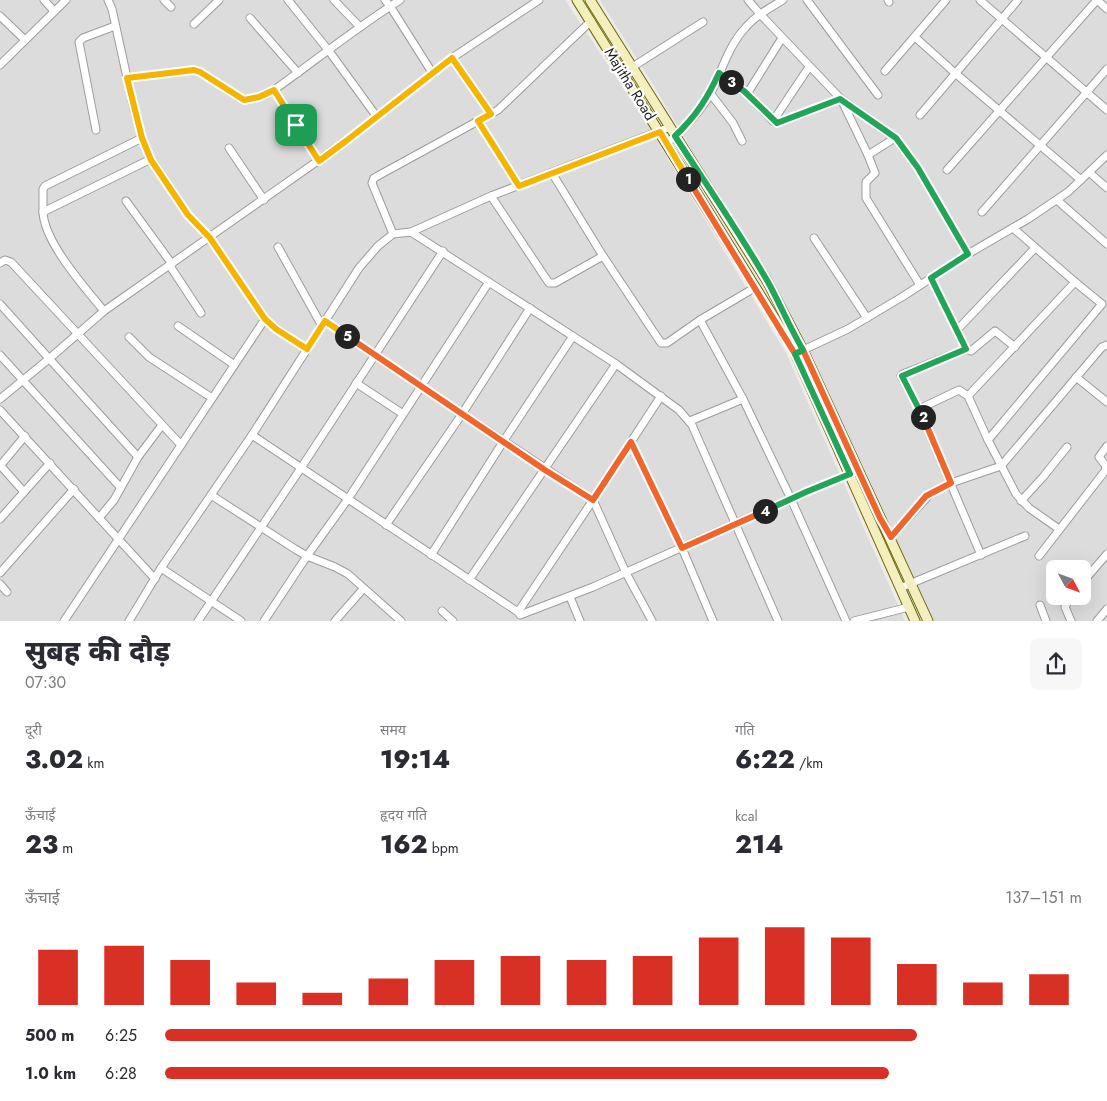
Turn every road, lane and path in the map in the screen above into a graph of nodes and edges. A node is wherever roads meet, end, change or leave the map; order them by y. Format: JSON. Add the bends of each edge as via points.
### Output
{"nodes":[{"id":1,"x":44,"y":0,"type":"edge"},
{"id":2,"x":66,"y":0,"type":"edge"},
{"id":3,"x":108,"y":0,"type":"edge"},
{"id":4,"x":164,"y":0,"type":"edge"},
{"id":5,"x":218,"y":0,"type":"edge"},
{"id":6,"x":288,"y":0,"type":"edge"},
{"id":7,"x":334,"y":0,"type":"edge"},
{"id":8,"x":385,"y":0,"type":"edge"},
{"id":9,"x":400,"y":0,"type":"edge"},
{"id":10,"x":539,"y":0,"type":"edge"},
{"id":11,"x":577,"y":0,"type":"edge"},
{"id":12,"x":590,"y":0,"type":"edge"},
{"id":13,"x":748,"y":0,"type":"edge"},
{"id":14,"x":783,"y":0,"type":"edge"},
{"id":15,"x":806,"y":0,"type":"edge"},
{"id":16,"x":946,"y":0,"type":"edge"},
{"id":17,"x":980,"y":0,"type":"edge"},
{"id":18,"x":1018,"y":0,"type":"edge"},
{"id":19,"x":1097,"y":0,"type":"edge"},
{"id":20,"x":390,"y":6,"type":"junction"},
{"id":21,"x":171,"y":7,"type":"dead end"},
{"id":22,"x":1107,"y":8,"type":"edge"},
{"id":23,"x":54,"y":11,"type":"junction"},
{"id":24,"x":760,"y":14,"type":"junction"},
{"id":25,"x":0,"y":16,"type":"edge"},
{"id":26,"x":250,"y":18,"type":"dead end"},
{"id":27,"x":1001,"y":18,"type":"junction"},
{"id":28,"x":591,"y":22,"type":"junction"},
{"id":29,"x":703,"y":22,"type":"dead end"},
{"id":30,"x":194,"y":24,"type":"dead end"},
{"id":31,"x":115,"y":26,"type":"junction"},
{"id":32,"x":360,"y":27,"type":"junction"},
{"id":33,"x":915,"y":37,"type":"junction"},
{"id":34,"x":782,"y":38,"type":"junction"},
{"id":35,"x":25,"y":40,"type":"junction"},
{"id":36,"x":329,"y":51,"type":"junction"},
{"id":37,"x":1046,"y":57,"type":"junction"},
{"id":38,"x":452,"y":58,"type":"junction"},
{"id":39,"x":0,"y":65,"type":"edge"},
{"id":40,"x":632,"y":66,"type":"junction"},
{"id":41,"x":809,"y":67,"type":"junction"},
{"id":42,"x":1107,"y":69,"type":"edge"},
{"id":43,"x":886,"y":71,"type":"dead end"},
{"id":44,"x":623,"y":72,"type":"junction"},
{"id":45,"x":298,"y":73,"type":"junction"},
{"id":46,"x":719,"y":73,"type":"junction"},
{"id":47,"x":955,"y":73,"type":"junction"},
{"id":48,"x":433,"y":74,"type":"junction"},
{"id":49,"x":127,"y":78,"type":"junction"},
{"id":50,"x":274,"y":90,"type":"junction"},
{"id":51,"x":1087,"y":92,"type":"junction"},
{"id":52,"x":710,"y":94,"type":"junction"},
{"id":53,"x":747,"y":94,"type":"junction"},
{"id":54,"x":878,"y":95,"type":"dead end"},
{"id":55,"x":840,"y":99,"type":"junction"},
{"id":56,"x":1107,"y":110,"type":"edge"},
{"id":57,"x":1000,"y":111,"type":"junction"},
{"id":58,"x":491,"y":114,"type":"junction"},
{"id":59,"x":920,"y":115,"type":"dead end"},
{"id":60,"x":377,"y":117,"type":"junction"},
{"id":61,"x":773,"y":120,"type":"junction"},
{"id":62,"x":478,"y":121,"type":"junction"},
{"id":63,"x":670,"y":127,"type":"junction"},
{"id":64,"x":96,"y":130,"type":"dead end"},
{"id":65,"x":660,"y":132,"type":"junction"},
{"id":66,"x":675,"y":136,"type":"junction"},
{"id":67,"x":142,"y":138,"type":"junction"},
{"id":68,"x":896,"y":138,"type":"junction"},
{"id":69,"x":742,"y":141,"type":"dead end"},
{"id":70,"x":667,"y":143,"type":"junction"},
{"id":71,"x":1041,"y":146,"type":"junction"},
{"id":72,"x":229,"y":148,"type":"dead end"},
{"id":73,"x":868,"y":155,"type":"junction"},
{"id":74,"x":1107,"y":155,"type":"edge"},
{"id":75,"x":151,"y":160,"type":"junction"},
{"id":76,"x":319,"y":161,"type":"junction"},
{"id":77,"x":947,"y":170,"type":"dead end"},
{"id":78,"x":552,"y":173,"type":"junction"},
{"id":79,"x":1090,"y":173,"type":"junction"},
{"id":80,"x":1081,"y":180,"type":"junction"},
{"id":81,"x":519,"y":186,"type":"junction"},
{"id":82,"x":1107,"y":188,"type":"edge"},
{"id":83,"x":491,"y":196,"type":"junction"},
{"id":84,"x":264,"y":200,"type":"junction"},
{"id":85,"x":1057,"y":200,"type":"junction"},
{"id":86,"x":126,"y":201,"type":"dead end"},
{"id":87,"x":43,"y":212,"type":"junction"},
{"id":88,"x":982,"y":212,"type":"dead end"},
{"id":89,"x":1013,"y":228,"type":"junction"},
{"id":90,"x":411,"y":232,"type":"junction"},
{"id":91,"x":393,"y":234,"type":"junction"},
{"id":92,"x":210,"y":238,"type":"junction"},
{"id":93,"x":814,"y":238,"type":"dead end"},
{"id":94,"x":1107,"y":244,"type":"edge"},
{"id":95,"x":278,"y":247,"type":"dead end"},
{"id":96,"x":1035,"y":248,"type":"junction"},
{"id":97,"x":443,"y":251,"type":"junction"},
{"id":98,"x":968,"y":254,"type":"junction"},
{"id":99,"x":603,"y":256,"type":"junction"},
{"id":100,"x":0,"y":263,"type":"edge"},
{"id":101,"x":171,"y":265,"type":"junction"},
{"id":102,"x":931,"y":278,"type":"junction"},
{"id":103,"x":489,"y":282,"type":"junction"},
{"id":104,"x":1075,"y":282,"type":"junction"},
{"id":105,"x":920,"y":285,"type":"junction"},
{"id":106,"x":756,"y":287,"type":"junction"},
{"id":107,"x":0,"y":304,"type":"edge"},
{"id":108,"x":1104,"y":304,"type":"edge"},
{"id":109,"x":530,"y":308,"type":"junction"},
{"id":110,"x":104,"y":311,"type":"junction"},
{"id":111,"x":202,"y":313,"type":"dead end"},
{"id":112,"x":866,"y":318,"type":"junction"},
{"id":113,"x":265,"y":319,"type":"junction"},
{"id":114,"x":700,"y":320,"type":"junction"},
{"id":115,"x":324,"y":323,"type":"junction"},
{"id":116,"x":178,"y":326,"type":"dead end"},
{"id":117,"x":957,"y":330,"type":"junction"},
{"id":118,"x":78,"y":334,"type":"junction"},
{"id":119,"x":573,"y":336,"type":"junction"},
{"id":120,"x":129,"y":337,"type":"dead end"},
{"id":121,"x":1107,"y":345,"type":"edge"},
{"id":122,"x":1015,"y":347,"type":"junction"},
{"id":123,"x":307,"y":349,"type":"junction"},
{"id":124,"x":966,"y":349,"type":"junction"},
{"id":125,"x":799,"y":352,"type":"junction"},
{"id":126,"x":0,"y":355,"type":"edge"},
{"id":127,"x":374,"y":356,"type":"junction"},
{"id":128,"x":50,"y":358,"type":"junction"},
{"id":129,"x":234,"y":364,"type":"junction"},
{"id":130,"x":616,"y":364,"type":"junction"},
{"id":131,"x":1076,"y":377,"type":"junction"},
{"id":132,"x":22,"y":380,"type":"junction"},
{"id":133,"x":356,"y":383,"type":"junction"},
{"id":134,"x":420,"y":386,"type":"junction"},
{"id":135,"x":661,"y":396,"type":"junction"},
{"id":136,"x":968,"y":396,"type":"junction"},
{"id":137,"x":0,"y":398,"type":"edge"},
{"id":138,"x":212,"y":398,"type":"junction"},
{"id":139,"x":742,"y":399,"type":"junction"},
{"id":140,"x":1107,"y":402,"type":"edge"},
{"id":141,"x":919,"y":409,"type":"junction"},
{"id":142,"x":1,"y":412,"type":"edge"},
{"id":143,"x":403,"y":414,"type":"junction"},
{"id":144,"x":462,"y":414,"type":"junction"},
{"id":145,"x":690,"y":421,"type":"junction"},
{"id":146,"x":162,"y":425,"type":"junction"},
{"id":147,"x":252,"y":435,"type":"junction"},
{"id":148,"x":25,"y":436,"type":"junction"},
{"id":149,"x":988,"y":440,"type":"junction"},
{"id":150,"x":503,"y":442,"type":"junction"},
{"id":151,"x":631,"y":442,"type":"junction"},
{"id":152,"x":181,"y":444,"type":"junction"},
{"id":153,"x":1107,"y":446,"type":"edge"},
{"id":154,"x":1067,"y":447,"type":"dead end"},
{"id":155,"x":138,"y":457,"type":"junction"},
{"id":156,"x":50,"y":463,"type":"junction"},
{"id":157,"x":0,"y":466,"type":"edge"},
{"id":158,"x":1001,"y":466,"type":"junction"},
{"id":159,"x":301,"y":468,"type":"junction"},
{"id":160,"x":545,"y":470,"type":"junction"},
{"id":161,"x":850,"y":474,"type":"junction"},
{"id":162,"x":951,"y":483,"type":"junction"},
{"id":163,"x":120,"y":487,"type":"junction"},
{"id":164,"x":74,"y":489,"type":"junction"},
{"id":165,"x":24,"y":492,"type":"junction"},
{"id":166,"x":211,"y":495,"type":"junction"},
{"id":167,"x":348,"y":499,"type":"junction"},
{"id":168,"x":791,"y":499,"type":"junction"},
{"id":169,"x":593,"y":500,"type":"junction"},
{"id":170,"x":1021,"y":501,"type":"junction"},
{"id":171,"x":99,"y":518,"type":"junction"},
{"id":172,"x":0,"y":519,"type":"edge"},
{"id":173,"x":736,"y":524,"type":"junction"},
{"id":174,"x":386,"y":525,"type":"junction"},
{"id":175,"x":261,"y":526,"type":"junction"},
{"id":176,"x":1059,"y":529,"type":"junction"},
{"id":177,"x":1026,"y":536,"type":"dead end"},
{"id":178,"x":891,"y":537,"type":"junction"},
{"id":179,"x":118,"y":539,"type":"junction"},
{"id":180,"x":682,"y":548,"type":"junction"},
{"id":181,"x":981,"y":554,"type":"junction"},
{"id":182,"x":1107,"y":554,"type":"edge"},
{"id":183,"x":431,"y":555,"type":"junction"},
{"id":184,"x":307,"y":556,"type":"junction"},
{"id":185,"x":1039,"y":556,"type":"dead end"},
{"id":186,"x":161,"y":568,"type":"junction"},
{"id":187,"x":1,"y":569,"type":"edge"},
{"id":188,"x":626,"y":572,"type":"junction"},
{"id":189,"x":1091,"y":573,"type":"edge"},
{"id":190,"x":155,"y":579,"type":"junction"},
{"id":191,"x":469,"y":580,"type":"junction"},
{"id":192,"x":0,"y":584,"type":"edge"},
{"id":193,"x":911,"y":584,"type":"junction"},
{"id":194,"x":900,"y":588,"type":"junction"},
{"id":195,"x":363,"y":589,"type":"junction"},
{"id":196,"x":7,"y":592,"type":"dead end"},
{"id":197,"x":570,"y":597,"type":"junction"},
{"id":198,"x":211,"y":601,"type":"junction"},
{"id":199,"x":1040,"y":605,"type":"dead end"},
{"id":200,"x":1066,"y":605,"type":"edge"},
{"id":201,"x":909,"y":607,"type":"junction"},
{"id":202,"x":1107,"y":609,"type":"edge"},
{"id":203,"x":442,"y":611,"type":"dead end"},
{"id":204,"x":519,"y":616,"type":"edge"},
{"id":205,"x":64,"y":621,"type":"edge"},
{"id":206,"x":129,"y":621,"type":"edge"},
{"id":207,"x":198,"y":621,"type":"edge"},
{"id":208,"x":241,"y":621,"type":"edge"},
{"id":209,"x":264,"y":621,"type":"edge"},
{"id":210,"x":335,"y":621,"type":"edge"},
{"id":211,"x":401,"y":621,"type":"edge"},
{"id":212,"x":453,"y":621,"type":"edge"},
{"id":213,"x":580,"y":621,"type":"edge"},
{"id":214,"x":652,"y":621,"type":"edge"},
{"id":215,"x":713,"y":621,"type":"edge"},
{"id":216,"x":778,"y":621,"type":"edge"},
{"id":217,"x":846,"y":621,"type":"edge"},
{"id":218,"x":854,"y":621,"type":"edge"},
{"id":219,"x":915,"y":621,"type":"edge"},
{"id":220,"x":928,"y":621,"type":"edge"},
{"id":221,"x":1046,"y":621,"type":"edge"},
{"id":222,"x":1071,"y":621,"type":"edge"},
{"id":223,"x":1097,"y":621,"type":"edge"}],
"edges":[{"from":1,"to":23,"type":"street"},
{"from":2,"to":23,"type":"street"},
{"from":3,"to":31,"type":"street"},
{"from":4,"to":21,"type":"street"},
{"from":5,"to":30,"type":"street"},
{"from":6,"to":36,"type":"street"},
{"from":7,"to":32,"type":"street"},
{"from":8,"to":20,"type":"street"},
{"from":9,"to":20,"type":"street"},
{"from":10,"to":38,"type":"street"},
{"from":11,"to":28,"type":"main road","name":"Majitha Road"},
{"from":12,"to":40,"type":"main road","name":"Majitha Road"},
{"from":13,"to":24,"type":"street"},
{"from":14,"to":24,"type":"street"},
{"from":15,"to":54,"type":"street"},
{"from":16,"to":33,"type":"street"},
{"from":17,"to":27,"type":"street"},
{"from":18,"to":27,"type":"street"},
{"from":19,"to":22,"type":"street"},
{"from":19,"to":37,"type":"street"},
{"from":20,"to":32,"type":"street"},
{"from":20,"to":48,"type":"street"},
{"from":23,"to":35,"type":"street"},
{"from":24,"to":34,"type":"street"},
{"from":24,"to":46,"type":"street","via":[[745,28]]},
{"from":25,"to":35,"type":"street"},
{"from":26,"to":45,"type":"street"},
{"from":27,"to":37,"type":"street"},
{"from":27,"to":47,"type":"street"},
{"from":28,"to":44,"type":"main road","name":"Majitha Road"},
{"from":28,"to":58,"type":"street"},
{"from":29,"to":40,"type":"street"},
{"from":31,"to":49,"type":"street"},
{"from":31,"to":64,"type":"street","via":[[79,42]]},
{"from":32,"to":36,"type":"street"},
{"from":33,"to":43,"type":"street"},
{"from":33,"to":47,"type":"street"},
{"from":34,"to":41,"type":"street"},
{"from":34,"to":53,"type":"street"},
{"from":35,"to":39,"type":"street"},
{"from":36,"to":45,"type":"street"},
{"from":36,"to":60,"type":"street"},
{"from":37,"to":51,"type":"street"},
{"from":37,"to":57,"type":"street"},
{"from":38,"to":48,"type":"street"},
{"from":38,"to":58,"type":"street"},
{"from":40,"to":44,"type":"street"},
{"from":40,"to":63,"type":"main road","name":"Majitha Road"},
{"from":41,"to":55,"type":"street"},
{"from":41,"to":61,"type":"street"},
{"from":42,"to":51,"type":"street"},
{"from":44,"to":65,"type":"main road","name":"Majitha Road"},
{"from":45,"to":50,"type":"street"},
{"from":46,"to":52,"type":"street"},
{"from":46,"to":53,"type":"street"},
{"from":47,"to":57,"type":"street"},
{"from":47,"to":59,"type":"street"},
{"from":48,"to":60,"type":"street"},
{"from":49,"to":50,"type":"street","via":[[194,70],[244,100]]},
{"from":49,"to":67,"type":"street"},
{"from":50,"to":76,"type":"street"},
{"from":51,"to":56,"type":"street"},
{"from":51,"to":71,"type":"street"},
{"from":52,"to":66,"type":"street","via":[[691,121]]},
{"from":52,"to":69,"type":"street","via":[[733,123]]},
{"from":53,"to":61,"type":"street"},
{"from":55,"to":61,"type":"street","via":[[780,123]]},
{"from":55,"to":68,"type":"street"},
{"from":55,"to":73,"type":"street"},
{"from":57,"to":71,"type":"street"},
{"from":57,"to":77,"type":"street"},
{"from":58,"to":62,"type":"street"},
{"from":60,"to":76,"type":"street"},
{"from":62,"to":81,"type":"street"},
{"from":62,"to":91,"type":"street","via":[[374,178],[372,183]]},
{"from":63,"to":65,"type":"street"},
{"from":63,"to":66,"type":"main road","name":"Majitha Road"},
{"from":65,"to":70,"type":"main road","name":"Majitha Road"},
{"from":65,"to":78,"type":"street"},
{"from":66,"to":70,"type":"street"},
{"from":66,"to":125,"type":"main road","name":"Majitha Road","via":[[767,281]]},
{"from":67,"to":75,"type":"street"},
{"from":67,"to":87,"type":"street","via":[[45,186]]},
{"from":68,"to":73,"type":"street"},
{"from":68,"to":98,"type":"street","via":[[918,168]]},
{"from":70,"to":106,"type":"main road","name":"Majitha Road"},
{"from":71,"to":80,"type":"street"},
{"from":71,"to":88,"type":"street"},
{"from":72,"to":84,"type":"street"},
{"from":73,"to":105,"type":"street","via":[[875,173],[866,182],[866,198]]},
{"from":74,"to":79,"type":"street"},
{"from":75,"to":87,"type":"street"},
{"from":75,"to":92,"type":"street","via":[[188,215]]},
{"from":76,"to":84,"type":"street"},
{"from":78,"to":81,"type":"street"},
{"from":78,"to":99,"type":"street"},
{"from":79,"to":80,"type":"street"},
{"from":79,"to":82,"type":"street"},
{"from":80,"to":85,"type":"street"},
{"from":81,"to":83,"type":"street"},
{"from":83,"to":90,"type":"street"},
{"from":83,"to":99,"type":"street","via":[[549,283],[555,283]]},
{"from":84,"to":92,"type":"street"},
{"from":85,"to":89,"type":"street"},
{"from":85,"to":94,"type":"street"},
{"from":86,"to":101,"type":"street"},
{"from":87,"to":110,"type":"street","via":[[43,220],[65,262]]},
{"from":89,"to":96,"type":"street"},
{"from":89,"to":98,"type":"street"},
{"from":90,"to":91,"type":"street"},
{"from":90,"to":97,"type":"street"},
{"from":91,"to":115,"type":"street","via":[[359,268]]},
{"from":92,"to":101,"type":"street"},
{"from":92,"to":113,"type":"street"},
{"from":93,"to":112,"type":"street"},
{"from":95,"to":115,"type":"street"},
{"from":96,"to":104,"type":"street"},
{"from":96,"to":117,"type":"street"},
{"from":97,"to":103,"type":"street"},
{"from":97,"to":127,"type":"street"},
{"from":98,"to":102,"type":"street"},
{"from":99,"to":114,"type":"street","via":[[661,343],[667,343]]},
{"from":100,"to":118,"type":"street","via":[[5,260],[11,262]]},
{"from":101,"to":110,"type":"street"},
{"from":101,"to":111,"type":"street"},
{"from":102,"to":105,"type":"street"},
{"from":102,"to":117,"type":"street"},
{"from":103,"to":109,"type":"street"},
{"from":103,"to":134,"type":"street"},
{"from":104,"to":108,"type":"street"},
{"from":104,"to":122,"type":"street"},
{"from":105,"to":112,"type":"street"},
{"from":106,"to":114,"type":"street"},
{"from":106,"to":125,"type":"main road","name":"Majitha Road"},
{"from":107,"to":128,"type":"street"},
{"from":108,"to":149,"type":"street"},
{"from":109,"to":119,"type":"street"},
{"from":109,"to":144,"type":"street"},
{"from":110,"to":118,"type":"street"},
{"from":112,"to":125,"type":"street"},
{"from":113,"to":123,"type":"street"},
{"from":113,"to":129,"type":"street"},
{"from":114,"to":139,"type":"street"},
{"from":115,"to":123,"type":"street"},
{"from":115,"to":127,"type":"street"},
{"from":116,"to":129,"type":"street"},
{"from":117,"to":124,"type":"street"},
{"from":118,"to":128,"type":"street"},
{"from":118,"to":146,"type":"street"},
{"from":119,"to":130,"type":"street"},
{"from":119,"to":150,"type":"street"},
{"from":120,"to":138,"type":"street","via":[[149,357]]},
{"from":121,"to":131,"type":"street"},
{"from":122,"to":124,"type":"street","via":[[995,332],[971,351]]},
{"from":122,"to":136,"type":"street"},
{"from":123,"to":147,"type":"street"},
{"from":124,"to":141,"type":"street","via":[[902,375]]},
{"from":125,"to":161,"type":"main road","name":"Majitha Road"},
{"from":125,"to":178,"type":"main road","name":"Majitha Road"},
{"from":126,"to":132,"type":"street"},
{"from":127,"to":133,"type":"street"},
{"from":127,"to":134,"type":"street"},
{"from":128,"to":132,"type":"street"},
{"from":128,"to":155,"type":"street"},
{"from":129,"to":138,"type":"street"},
{"from":130,"to":135,"type":"street"},
{"from":130,"to":160,"type":"street"},
{"from":131,"to":140,"type":"street"},
{"from":131,"to":158,"type":"street"},
{"from":132,"to":137,"type":"street"},
{"from":132,"to":163,"type":"street"},
{"from":133,"to":143,"type":"street"},
{"from":133,"to":159,"type":"street"},
{"from":134,"to":143,"type":"street"},
{"from":134,"to":144,"type":"street"},
{"from":135,"to":145,"type":"street"},
{"from":135,"to":151,"type":"street"},
{"from":136,"to":141,"type":"street","via":[[959,390]]},
{"from":136,"to":149,"type":"street"},
{"from":138,"to":152,"type":"street"},
{"from":139,"to":145,"type":"street"},
{"from":139,"to":168,"type":"street"},
{"from":141,"to":162,"type":"street"},
{"from":142,"to":148,"type":"street"},
{"from":143,"to":167,"type":"street"},
{"from":144,"to":150,"type":"street"},
{"from":144,"to":174,"type":"street"},
{"from":145,"to":173,"type":"street"},
{"from":146,"to":152,"type":"street"},
{"from":146,"to":155,"type":"street"},
{"from":147,"to":159,"type":"street"},
{"from":147,"to":166,"type":"street"},
{"from":148,"to":156,"type":"street"},
{"from":148,"to":157,"type":"street"},
{"from":149,"to":158,"type":"street"},
{"from":150,"to":160,"type":"street"},
{"from":150,"to":183,"type":"street"},
{"from":151,"to":169,"type":"street"},
{"from":151,"to":180,"type":"street"},
{"from":152,"to":179,"type":"street"},
{"from":153,"to":176,"type":"street","via":[[1099,457],[1106,466],[1105,471]]},
{"from":154,"to":170,"type":"street"},
{"from":155,"to":163,"type":"street"},
{"from":156,"to":164,"type":"street"},
{"from":156,"to":165,"type":"street"},
{"from":157,"to":165,"type":"street"},
{"from":158,"to":162,"type":"street"},
{"from":158,"to":170,"type":"street"},
{"from":159,"to":167,"type":"street"},
{"from":159,"to":175,"type":"street"},
{"from":160,"to":169,"type":"street"},
{"from":160,"to":191,"type":"street"},
{"from":161,"to":168,"type":"street"},
{"from":161,"to":194,"type":"main road","name":"Majitha Road"},
{"from":162,"to":178,"type":"street","via":[[926,496]]},
{"from":162,"to":181,"type":"street"},
{"from":163,"to":171,"type":"street"},
{"from":164,"to":171,"type":"street"},
{"from":164,"to":187,"type":"street"},
{"from":165,"to":172,"type":"street"},
{"from":166,"to":175,"type":"street"},
{"from":166,"to":186,"type":"street"},
{"from":167,"to":174,"type":"street"},
{"from":167,"to":184,"type":"street"},
{"from":168,"to":173,"type":"street"},
{"from":168,"to":217,"type":"street"},
{"from":169,"to":188,"type":"street"},
{"from":169,"to":204,"type":"street"},
{"from":170,"to":176,"type":"street"},
{"from":171,"to":179,"type":"street"},
{"from":173,"to":180,"type":"street"},
{"from":173,"to":216,"type":"street"},
{"from":174,"to":183,"type":"street"},
{"from":175,"to":184,"type":"street"},
{"from":175,"to":198,"type":"street"},
{"from":176,"to":185,"type":"street"},
{"from":177,"to":181,"type":"street"},
{"from":178,"to":193,"type":"main road","name":"Majitha Road"},
{"from":179,"to":190,"type":"street"},
{"from":179,"to":205,"type":"street"},
{"from":180,"to":188,"type":"street"},
{"from":180,"to":215,"type":"street"},
{"from":181,"to":193,"type":"street"},
{"from":182,"to":189,"type":"street"},
{"from":183,"to":191,"type":"street"},
{"from":184,"to":195,"type":"street","via":[[342,570]]},
{"from":184,"to":209,"type":"street"},
{"from":186,"to":190,"type":"street"},
{"from":186,"to":198,"type":"street"},
{"from":188,"to":197,"type":"street"},
{"from":188,"to":214,"type":"street"},
{"from":190,"to":206,"type":"street"},
{"from":191,"to":204,"type":"street"},
{"from":192,"to":196,"type":"street"},
{"from":193,"to":194,"type":"street"},
{"from":193,"to":220,"type":"main road","name":"Majitha Road"},
{"from":194,"to":201,"type":"main road","name":"Majitha Road"},
{"from":195,"to":210,"type":"street"},
{"from":195,"to":211,"type":"street"},
{"from":197,"to":204,"type":"street"},
{"from":197,"to":213,"type":"street"},
{"from":198,"to":207,"type":"street"},
{"from":198,"to":208,"type":"street"},
{"from":199,"to":221,"type":"street"},
{"from":200,"to":222,"type":"street"},
{"from":201,"to":218,"type":"street"},
{"from":201,"to":219,"type":"main road","name":"Majitha Road"},
{"from":202,"to":223,"type":"street"},
{"from":203,"to":212,"type":"street"}]}
